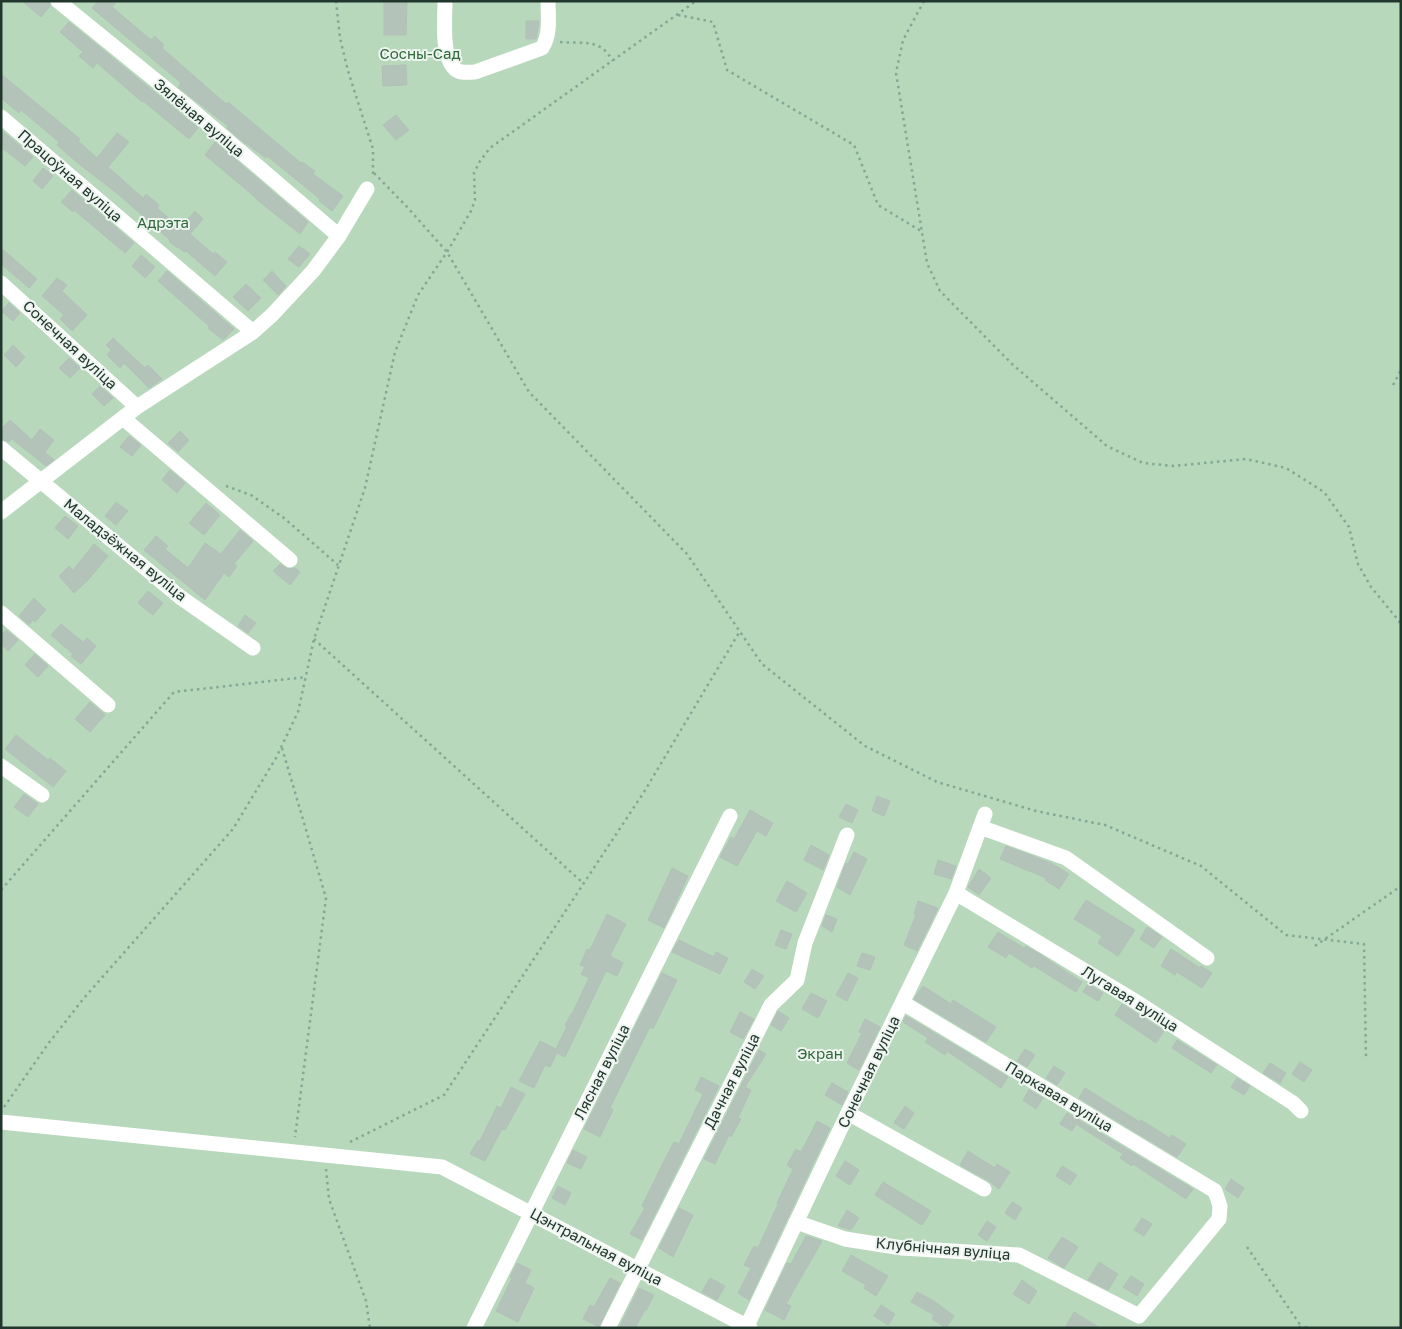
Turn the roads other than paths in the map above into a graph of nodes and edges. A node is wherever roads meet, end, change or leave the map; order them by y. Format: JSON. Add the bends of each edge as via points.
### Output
{"nodes":[{"id":1,"x":58,"y":1,"type":"edge"},
{"id":2,"x":444,"y":1,"type":"edge"},
{"id":3,"x":548,"y":1,"type":"edge"},
{"id":4,"x":1,"y":117,"type":"edge"},
{"id":5,"x":368,"y":189,"type":"road end"},
{"id":6,"x":339,"y":236,"type":"junction"},
{"id":7,"x":1,"y":283,"type":"edge"},
{"id":8,"x":253,"y":332,"type":"junction"},
{"id":9,"x":137,"y":407,"type":"junction"},
{"id":10,"x":123,"y":418,"type":"junction"},
{"id":11,"x":1,"y":448,"type":"edge"},
{"id":12,"x":40,"y":480,"type":"junction"},
{"id":13,"x":1,"y":512,"type":"edge"},
{"id":14,"x":290,"y":560,"type":"dead end"},
{"id":15,"x":1,"y":613,"type":"edge"},
{"id":16,"x":253,"y":648,"type":"dead end"},
{"id":17,"x":108,"y":705,"type":"dead end"},
{"id":18,"x":1,"y":766,"type":"edge"},
{"id":19,"x":42,"y":796,"type":"dead end"},
{"id":20,"x":730,"y":816,"type":"dead end"},
{"id":21,"x":847,"y":835,"type":"dead end"},
{"id":22,"x":956,"y":893,"type":"junction"},
{"id":23,"x":1206,"y":958,"type":"dead end"},
{"id":24,"x":903,"y":1003,"type":"junction"},
{"id":25,"x":1301,"y":1111,"type":"dead end"},
{"id":26,"x":848,"y":1113,"type":"junction"},
{"id":27,"x":2,"y":1115,"type":"edge"},
{"id":28,"x":984,"y":1189,"type":"dead end"},
{"id":29,"x":531,"y":1213,"type":"junction"},
{"id":30,"x":796,"y":1222,"type":"junction"},
{"id":31,"x":637,"y":1270,"type":"junction"},
{"id":32,"x":1139,"y":1316,"type":"joint"},
{"id":33,"x":748,"y":1327,"type":"edge"},
{"id":34,"x":474,"y":1328,"type":"edge"},
{"id":35,"x":608,"y":1328,"type":"edge"}],
"edges":[{"from":1,"to":6,"type":"street","name":"Зялёная вуліца"},
{"from":2,"to":3,"type":"street","via":[[446,46],[450,60],[455,68],[472,78],[542,48],[546,41]]},
{"from":4,"to":8,"type":"street","name":"Працоўная вуліца"},
{"from":5,"to":6,"type":"street"},
{"from":6,"to":8,"type":"street","via":[[313,271]]},
{"from":7,"to":9,"type":"street","name":"Сонечная вуліца"},
{"from":8,"to":9,"type":"street"},
{"from":9,"to":10,"type":"street"},
{"from":10,"to":12,"type":"street"},
{"from":10,"to":14,"type":"street"},
{"from":11,"to":12,"type":"street","name":"Маладзёжная вуліца"},
{"from":12,"to":13,"type":"street"},
{"from":12,"to":16,"type":"street","name":"Маладзёжная вуліца","via":[[180,596]]},
{"from":15,"to":17,"type":"street"},
{"from":18,"to":19,"type":"street"},
{"from":20,"to":29,"type":"street","name":"Лясная вуліца"},
{"from":21,"to":31,"type":"street","name":"Дачная вуліца","via":[[805,943],[798,980],[771,1005]]},
{"from":22,"to":23,"type":"street","name":"Сонечная вуліца","via":[[982,821],[1066,858]]},
{"from":22,"to":24,"type":"street","name":"Сонечная вуліца"},
{"from":22,"to":25,"type":"street","name":"Лугавая вуліца","via":[[1138,1003]]},
{"from":24,"to":26,"type":"street","name":"Сонечная вуліца"},
{"from":24,"to":32,"type":"street","name":"Паркавая вуліца","via":[[1215,1191],[1220,1206],[1219,1219]]},
{"from":26,"to":28,"type":"street"},
{"from":26,"to":30,"type":"street","name":"Сонечная вуліца"},
{"from":27,"to":29,"type":"street","name":"Цэнтральная вуліца","via":[[293,1152],[442,1167]]},
{"from":29,"to":31,"type":"street","name":"Цэнтральная вуліца"},
{"from":29,"to":34,"type":"street","name":"Лясная вуліца"},
{"from":30,"to":32,"type":"street","name":"Клубнічная вуліца","via":[[845,1239],[902,1248],[1019,1255]]},
{"from":30,"to":33,"type":"street","name":"Сонечная вуліца"},
{"from":31,"to":33,"type":"street","name":"Цэнтральная вуліца"},
{"from":31,"to":35,"type":"street","name":"Дачная вуліца"}]}
